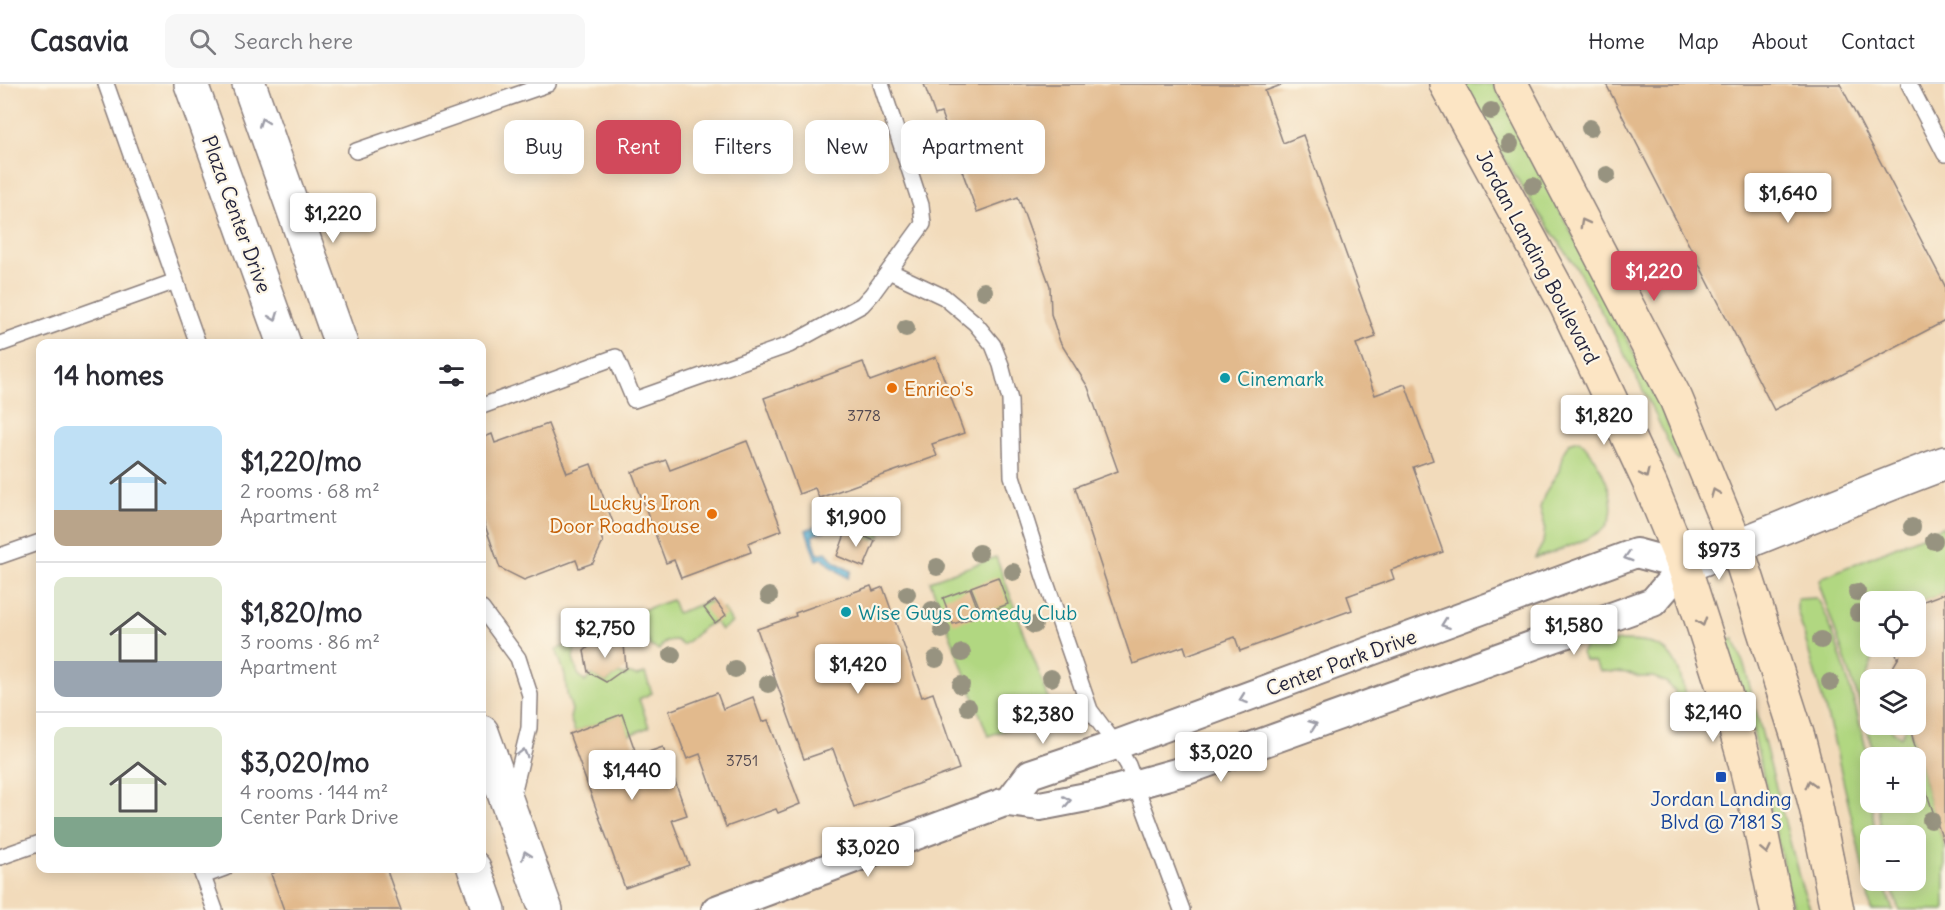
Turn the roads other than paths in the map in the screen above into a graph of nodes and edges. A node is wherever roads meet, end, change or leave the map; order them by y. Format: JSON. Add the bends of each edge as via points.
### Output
{"nodes":[{"id":1,"x":106,"y":84,"type":"edge"},
{"id":2,"x":191,"y":84,"type":"edge"},
{"id":3,"x":249,"y":84,"type":"edge"},
{"id":4,"x":548,"y":84,"type":"edge"},
{"id":5,"x":881,"y":84,"type":"edge"},
{"id":6,"x":1446,"y":84,"type":"edge"},
{"id":7,"x":1511,"y":84,"type":"edge"},
{"id":8,"x":1909,"y":84,"type":"edge"},
{"id":9,"x":356,"y":150,"type":"dead end"},
{"id":10,"x":1945,"y":153,"type":"edge"},
{"id":11,"x":889,"y":271,"type":"junction"},
{"id":12,"x":176,"y":281,"type":"junction"},
{"id":13,"x":196,"y":339,"type":"edge"},
{"id":14,"x":282,"y":339,"type":"edge"},
{"id":15,"x":339,"y":339,"type":"edge"},
{"id":16,"x":0,"y":344,"type":"edge"},
{"id":17,"x":486,"y":405,"type":"edge"},
{"id":18,"x":1945,"y":463,"type":"edge"},
{"id":19,"x":36,"y":543,"type":"edge"},
{"id":20,"x":1737,"y":547,"type":"junction"},
{"id":21,"x":0,"y":556,"type":"edge"},
{"id":22,"x":1684,"y":566,"type":"junction"},
{"id":23,"x":486,"y":614,"type":"edge"},
{"id":24,"x":486,"y":744,"type":"edge"},
{"id":25,"x":1116,"y":745,"type":"junction"},
{"id":26,"x":1136,"y":784,"type":"junction"},
{"id":27,"x":1009,"y":802,"type":"junction"},
{"id":28,"x":509,"y":810,"type":"junction"},
{"id":29,"x":36,"y":844,"type":"edge"},
{"id":30,"x":0,"y":857,"type":"edge"},
{"id":31,"x":202,"y":873,"type":"edge"},
{"id":32,"x":476,"y":873,"type":"edge"},
{"id":33,"x":732,"y":907,"type":"edge"},
{"id":34,"x":215,"y":910,"type":"edge"},
{"id":35,"x":489,"y":910,"type":"edge"},
{"id":36,"x":546,"y":910,"type":"edge"},
{"id":37,"x":1182,"y":910,"type":"edge"},
{"id":38,"x":1777,"y":910,"type":"edge"},
{"id":39,"x":1837,"y":910,"type":"edge"}],
"edges":[{"from":1,"to":12,"type":"lane"},
{"from":2,"to":14,"type":"street","name":"Plaza Center Drive","one_way":true},
{"from":15,"to":3,"type":"street","one_way":true},
{"from":4,"to":9,"type":"lane"},
{"from":5,"to":11,"type":"lane","via":[[921,205],[923,224]]},
{"from":6,"to":22,"type":"main road","name":"Jordan Landing Boulevard","one_way":true,"via":[[1567,307]]},
{"from":20,"to":7,"type":"main road","one_way":true,"via":[[1676,399]]},
{"from":8,"to":10,"type":"lane"},
{"from":11,"to":17,"type":"lane","via":[[862,305],[789,345],[634,400],[616,357]]},
{"from":11,"to":25,"type":"lane","via":[[944,297],[975,323],[993,345],[1010,400],[1012,476],[1090,710]]},
{"from":12,"to":13,"type":"lane"},
{"from":12,"to":16,"type":"lane"},
{"from":18,"to":20,"type":"street"},
{"from":19,"to":21,"type":"lane"},
{"from":20,"to":22,"type":"street"},
{"from":39,"to":20,"type":"main road","one_way":true,"via":[[1798,737]]},
{"from":22,"to":25,"type":"street","name":"Center Park Drive","one_way":true,"via":[[1636,554]]},
{"from":26,"to":22,"type":"street","one_way":true,"via":[[1187,770],[1653,602]]},
{"from":22,"to":38,"type":"main road","name":"Jordan Landing Boulevard","one_way":true,"via":[[1742,751]]},
{"from":28,"to":23,"type":"lane","one_way":true,"via":[[529,729],[530,695],[518,658]]},
{"from":24,"to":28,"type":"street"},
{"from":25,"to":26,"type":"lane"},
{"from":25,"to":27,"type":"street","name":"Center Park Drive","via":[[1030,774]]},
{"from":27,"to":26,"type":"street","one_way":true,"via":[[1040,807]]},
{"from":26,"to":37,"type":"lane"},
{"from":27,"to":33,"type":"street"},
{"from":36,"to":28,"type":"street","one_way":true},
{"from":29,"to":30,"type":"lane"},
{"from":31,"to":34,"type":"lane"},
{"from":32,"to":35,"type":"street"}]}
